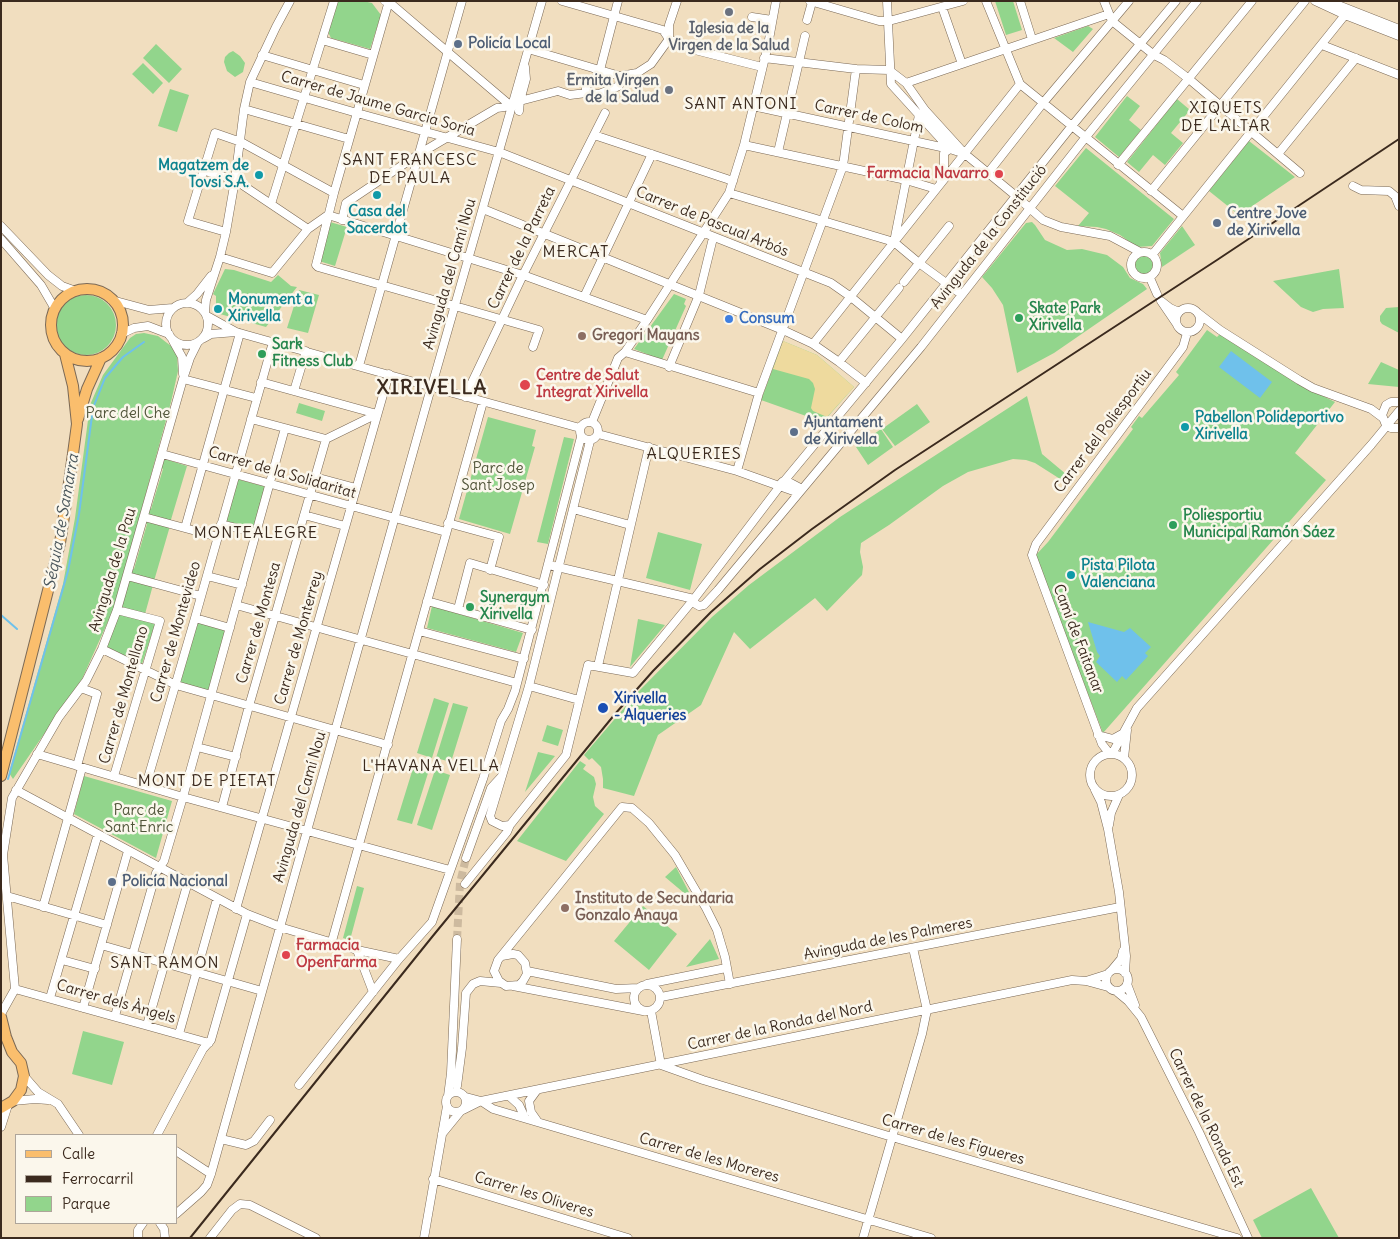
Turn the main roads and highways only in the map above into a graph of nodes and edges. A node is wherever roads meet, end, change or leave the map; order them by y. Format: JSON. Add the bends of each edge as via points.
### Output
{"nodes":[{"id":1,"x":65,"y":354,"type":"junction"},
{"id":2,"x":101,"y":358,"type":"junction"},
{"id":3,"x":76,"y":424,"type":"junction"},
{"id":4,"x":1,"y":776,"type":"edge"},
{"id":5,"x":1,"y":1015,"type":"edge"},
{"id":6,"x":1,"y":1046,"type":"edge"},
{"id":7,"x":12,"y":1052,"type":"junction"},
{"id":8,"x":8,"y":1105,"type":"edge"}],
"edges":[{"from":1,"to":2,"type":"main road","via":[[83,360]]},
{"from":1,"to":2,"type":"main road","via":[[52,335],[55,309],[67,295],[86,289],[96,290],[112,300],[122,322],[117,344]]},
{"from":1,"to":3,"type":"main road","via":[[73,386]]},
{"from":2,"to":3,"type":"main road"},
{"from":3,"to":4,"type":"main road","via":[[60,543]]},
{"from":5,"to":7,"type":"main road"},
{"from":6,"to":7,"type":"main road"},
{"from":7,"to":8,"type":"main road","via":[[21,1063],[24,1076],[21,1090]]}]}
